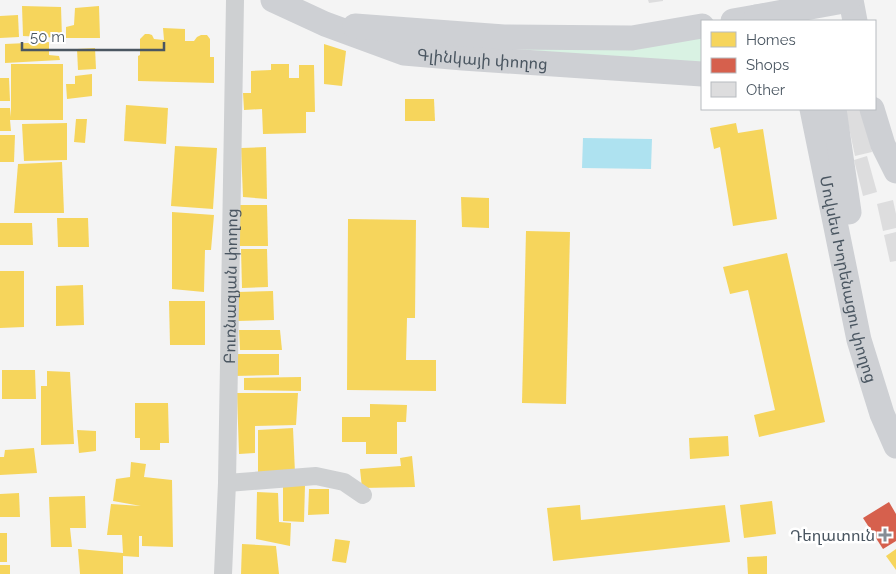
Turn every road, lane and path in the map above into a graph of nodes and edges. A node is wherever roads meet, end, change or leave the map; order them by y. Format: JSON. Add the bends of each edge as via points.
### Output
{"nodes":[{"id":1,"x":235,"y":0,"type":"edge"},
{"id":2,"x":273,"y":0,"type":"edge"},
{"id":3,"x":795,"y":0,"type":"edge"},
{"id":4,"x":819,"y":0,"type":"edge"},
{"id":5,"x":850,"y":0,"type":"edge"},
{"id":6,"x":745,"y":19,"type":"edge"},
{"id":7,"x":798,"y":20,"type":"edge"},
{"id":8,"x":822,"y":20,"type":"edge"},
{"id":9,"x":855,"y":20,"type":"edge"},
{"id":10,"x":326,"y":24,"type":"junction"},
{"id":11,"x":701,"y":26,"type":"edge"},
{"id":12,"x":701,"y":74,"type":"edge"},
{"id":13,"x":818,"y":110,"type":"edge"},
{"id":14,"x":872,"y":110,"type":"edge"},
{"id":15,"x":896,"y":172,"type":"edge"},
{"id":16,"x":896,"y":406,"type":"edge"},
{"id":17,"x":896,"y":446,"type":"edge"},
{"id":18,"x":226,"y":483,"type":"junction"},
{"id":19,"x":362,"y":496,"type":"dead end"},
{"id":20,"x":223,"y":574,"type":"edge"}],
"edges":[{"from":1,"to":18,"type":"street","name":"Բուռնազյան փողոց"},
{"from":2,"to":10,"type":"main road","name":"Գլինկայի փողոց"},
{"from":3,"to":7,"type":"main road"},
{"from":4,"to":8,"type":"main road"},
{"from":5,"to":6,"type":"main road","bridge":true},
{"from":5,"to":9,"type":"main road"},
{"from":10,"to":11,"type":"main road","via":[[504,37],[632,38]]},
{"from":10,"to":12,"type":"main road","name":"Գլինկայի փողոց","via":[[404,53]]},
{"from":13,"to":16,"type":"main road","name":"Մովսես Խորենացու փողոց","via":[[854,238],[879,357]]},
{"from":13,"to":17,"type":"main road","name":"Մովսես Խորենացու փողոց","via":[[859,340],[882,414]]},
{"from":14,"to":15,"type":"main road","via":[[883,145]]},
{"from":18,"to":19,"type":"street","via":[[316,476],[344,482]]},
{"from":18,"to":20,"type":"street","name":"Բուռնազյան փողոց"}]}
